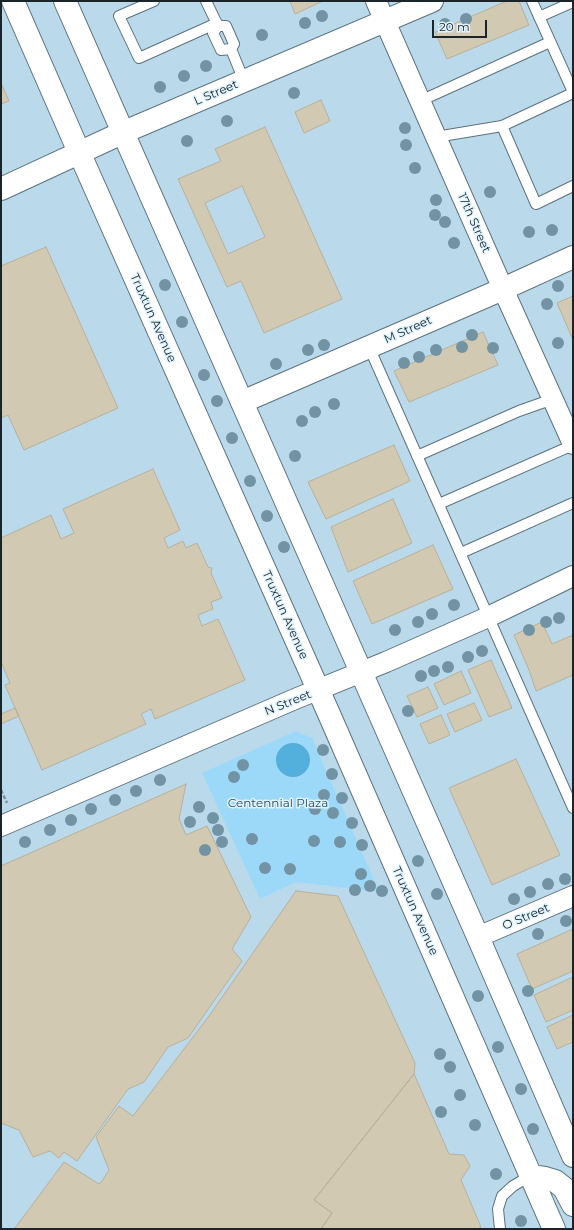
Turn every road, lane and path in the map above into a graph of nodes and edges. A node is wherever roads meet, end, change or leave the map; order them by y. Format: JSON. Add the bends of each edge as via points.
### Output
{"nodes":[{"id":1,"x":13,"y":1,"type":"edge"},
{"id":2,"x":65,"y":1,"type":"edge"},
{"id":3,"x":154,"y":1,"type":"edge"},
{"id":4,"x":206,"y":1,"type":"edge"},
{"id":5,"x":376,"y":1,"type":"edge"},
{"id":6,"x":432,"y":1,"type":"edge"},
{"id":7,"x":532,"y":1,"type":"edge"},
{"id":8,"x":573,"y":2,"type":"edge"},
{"id":9,"x":539,"y":17,"type":"junction"},
{"id":10,"x":385,"y":20,"type":"junction"},
{"id":11,"x":217,"y":24,"type":"junction"},
{"id":12,"x":550,"y":42,"type":"junction"},
{"id":13,"x":231,"y":50,"type":"junction"},
{"id":14,"x":244,"y":81,"type":"junction"},
{"id":15,"x":573,"y":93,"type":"edge"},
{"id":16,"x":420,"y":101,"type":"junction"},
{"id":17,"x":502,"y":126,"type":"junction"},
{"id":18,"x":124,"y":132,"type":"junction"},
{"id":19,"x":436,"y":137,"type":"junction"},
{"id":20,"x":79,"y":152,"type":"junction"},
{"id":21,"x":573,"y":186,"type":"edge"},
{"id":22,"x":1,"y":189,"type":"edge"},
{"id":23,"x":573,"y":257,"type":"edge"},
{"id":24,"x":503,"y":289,"type":"junction"},
{"id":25,"x":369,"y":347,"type":"junction"},
{"id":26,"x":553,"y":398,"type":"junction"},
{"id":27,"x":242,"y":402,"type":"junction"},
{"id":28,"x":573,"y":444,"type":"edge"},
{"id":29,"x":417,"y":456,"type":"junction"},
{"id":30,"x":573,"y":503,"type":"edge"},
{"id":31,"x":439,"y":504,"type":"junction"},
{"id":32,"x":461,"y":553,"type":"junction"},
{"id":33,"x":573,"y":576,"type":"edge"},
{"id":34,"x":488,"y":617,"type":"junction"},
{"id":35,"x":361,"y":673,"type":"junction"},
{"id":36,"x":318,"y":690,"type":"junction"},
{"id":37,"x":573,"y":808,"type":"edge"},
{"id":38,"x":1,"y":826,"type":"edge"},
{"id":39,"x":573,"y":896,"type":"edge"},
{"id":40,"x":478,"y":937,"type":"junction"},
{"id":41,"x":573,"y":1156,"type":"edge"},
{"id":42,"x":530,"y":1176,"type":"junction"},
{"id":43,"x":573,"y":1205,"type":"edge"},
{"id":44,"x":499,"y":1228,"type":"edge"},
{"id":45,"x":554,"y":1229,"type":"edge"}],
"edges":[{"from":1,"to":20,"type":"main road","name":"Truxtun Avenue"},
{"from":2,"to":18,"type":"main road"},
{"from":3,"to":11,"type":"lane","via":[[119,16],[139,58]]},
{"from":4,"to":11,"type":"lane"},
{"from":5,"to":10,"type":"street","name":"17th Street"},
{"from":6,"to":10,"type":"main road","name":"L Street"},
{"from":7,"to":9,"type":"lane"},
{"from":8,"to":9,"type":"lane"},
{"from":9,"to":12,"type":"lane"},
{"from":10,"to":14,"type":"main road","name":"L Street"},
{"from":10,"to":16,"type":"street","name":"17th Street"},
{"from":11,"to":13,"type":"lane","via":[[226,26],[234,44]]},
{"from":11,"to":13,"type":"lane","via":[[213,33],[221,50]]},
{"from":12,"to":15,"type":"lane"},
{"from":12,"to":16,"type":"lane"},
{"from":13,"to":14,"type":"lane"},
{"from":14,"to":18,"type":"main road","name":"L Street"},
{"from":15,"to":17,"type":"lane"},
{"from":16,"to":19,"type":"street","name":"17th Street"},
{"from":17,"to":19,"type":"lane"},
{"from":17,"to":21,"type":"lane","via":[[536,204]]},
{"from":18,"to":20,"type":"main road","name":"L Street"},
{"from":18,"to":27,"type":"main road"},
{"from":19,"to":24,"type":"street","name":"17th Street"},
{"from":20,"to":22,"type":"main road","name":"L Street"},
{"from":20,"to":36,"type":"main road","name":"Truxtun Avenue"},
{"from":23,"to":24,"type":"main road","name":"M Street"},
{"from":24,"to":25,"type":"main road","name":"M Street"},
{"from":24,"to":26,"type":"street","name":"17th Street"},
{"from":25,"to":27,"type":"main road","name":"M Street"},
{"from":25,"to":29,"type":"lane"},
{"from":26,"to":28,"type":"street","name":"17th Street"},
{"from":26,"to":29,"type":"lane"},
{"from":27,"to":35,"type":"main road"},
{"from":28,"to":31,"type":"lane"},
{"from":29,"to":31,"type":"lane"},
{"from":30,"to":32,"type":"lane"},
{"from":31,"to":32,"type":"lane"},
{"from":32,"to":34,"type":"lane"},
{"from":33,"to":34,"type":"street","name":"N Street"},
{"from":34,"to":35,"type":"street","name":"N Street"},
{"from":34,"to":37,"type":"lane"},
{"from":35,"to":36,"type":"street","name":"N Street"},
{"from":35,"to":40,"type":"main road"},
{"from":36,"to":38,"type":"street","name":"N Street"},
{"from":36,"to":42,"type":"main road","name":"Truxtun Avenue"},
{"from":39,"to":40,"type":"street","name":"O Street"},
{"from":40,"to":41,"type":"main road"},
{"from":42,"to":43,"type":"main road","via":[[555,1181],[564,1188]]},
{"from":42,"to":44,"type":"lane","via":[[502,1196],[498,1209]]},
{"from":42,"to":45,"type":"main road","name":"Truxtun Avenue"}]}
